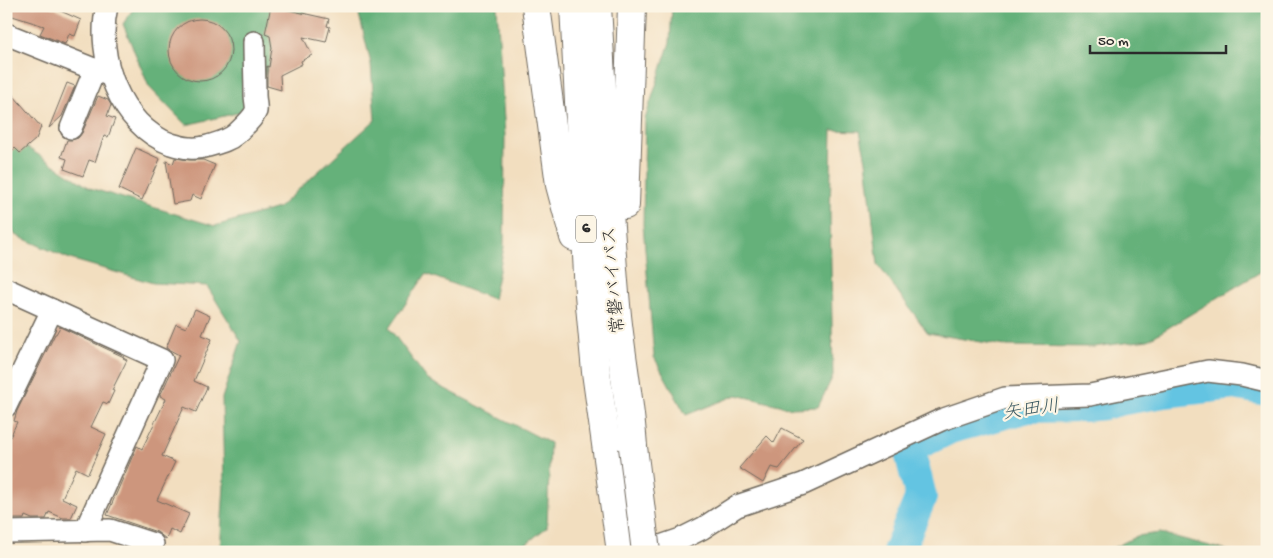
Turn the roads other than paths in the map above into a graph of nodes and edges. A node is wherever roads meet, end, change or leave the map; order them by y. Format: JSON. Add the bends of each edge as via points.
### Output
{"nodes":[{"id":1,"x":107,"y":6,"type":"edge"},
{"id":2,"x":536,"y":6,"type":"edge"},
{"id":3,"x":574,"y":6,"type":"edge"},
{"id":4,"x":597,"y":6,"type":"edge"},
{"id":5,"x":632,"y":6,"type":"edge"},
{"id":6,"x":6,"y":34,"type":"edge"},
{"id":7,"x":254,"y":42,"type":"dead end"},
{"id":8,"x":103,"y":72,"type":"junction"},
{"id":9,"x":71,"y":128,"type":"dead end"},
{"id":10,"x":6,"y":288,"type":"edge"},
{"id":11,"x":589,"y":294,"type":"junction"},
{"id":12,"x":52,"y":310,"type":"junction"},
{"id":13,"x":1267,"y":381,"type":"edge"},
{"id":14,"x":6,"y":406,"type":"edge"},
{"id":15,"x":631,"y":415,"type":"junction"},
{"id":16,"x":621,"y":449,"type":"junction"},
{"id":17,"x":85,"y":531,"type":"junction"},
{"id":18,"x":6,"y":532,"type":"edge"},
{"id":19,"x":153,"y":544,"type":"dead end"},
{"id":20,"x":622,"y":552,"type":"edge"},
{"id":21,"x":645,"y":552,"type":"edge"}],
"edges":[{"from":1,"to":8,"type":"street"},
{"from":2,"to":11,"type":"highway","via":[[560,185]]},
{"from":3,"to":11,"type":"highway","name":"常磐バイパス","number":"6"},
{"from":4,"to":15,"type":"highway","name":"常磐バイパス","number":"6","via":[[611,254]]},
{"from":5,"to":15,"type":"highway","via":[[625,187],[628,283],[634,332]]},
{"from":6,"to":8,"type":"street"},
{"from":7,"to":8,"type":"street","via":[[256,111],[230,139],[198,149],[160,140],[146,129]]},
{"from":8,"to":9,"type":"street"},
{"from":10,"to":12,"type":"street"},
{"from":11,"to":16,"type":"highway","name":"常磐バイパス","number":"6","via":[[596,372]]},
{"from":12,"to":14,"type":"street"},
{"from":12,"to":17,"type":"street","via":[[162,360]]},
{"from":13,"to":21,"type":"street","via":[[1208,371],[1090,395],[1005,398],[941,420],[811,481],[737,506],[681,539]]},
{"from":15,"to":16,"type":"highway","name":"常磐バイパス","number":"6"},
{"from":16,"to":20,"type":"highway","name":"常磐バイパス","number":"6"},
{"from":16,"to":21,"type":"highway","name":"常磐バイパス","number":"6","bridge":true},
{"from":17,"to":18,"type":"street"},
{"from":17,"to":19,"type":"street","via":[[110,530]]}]}
